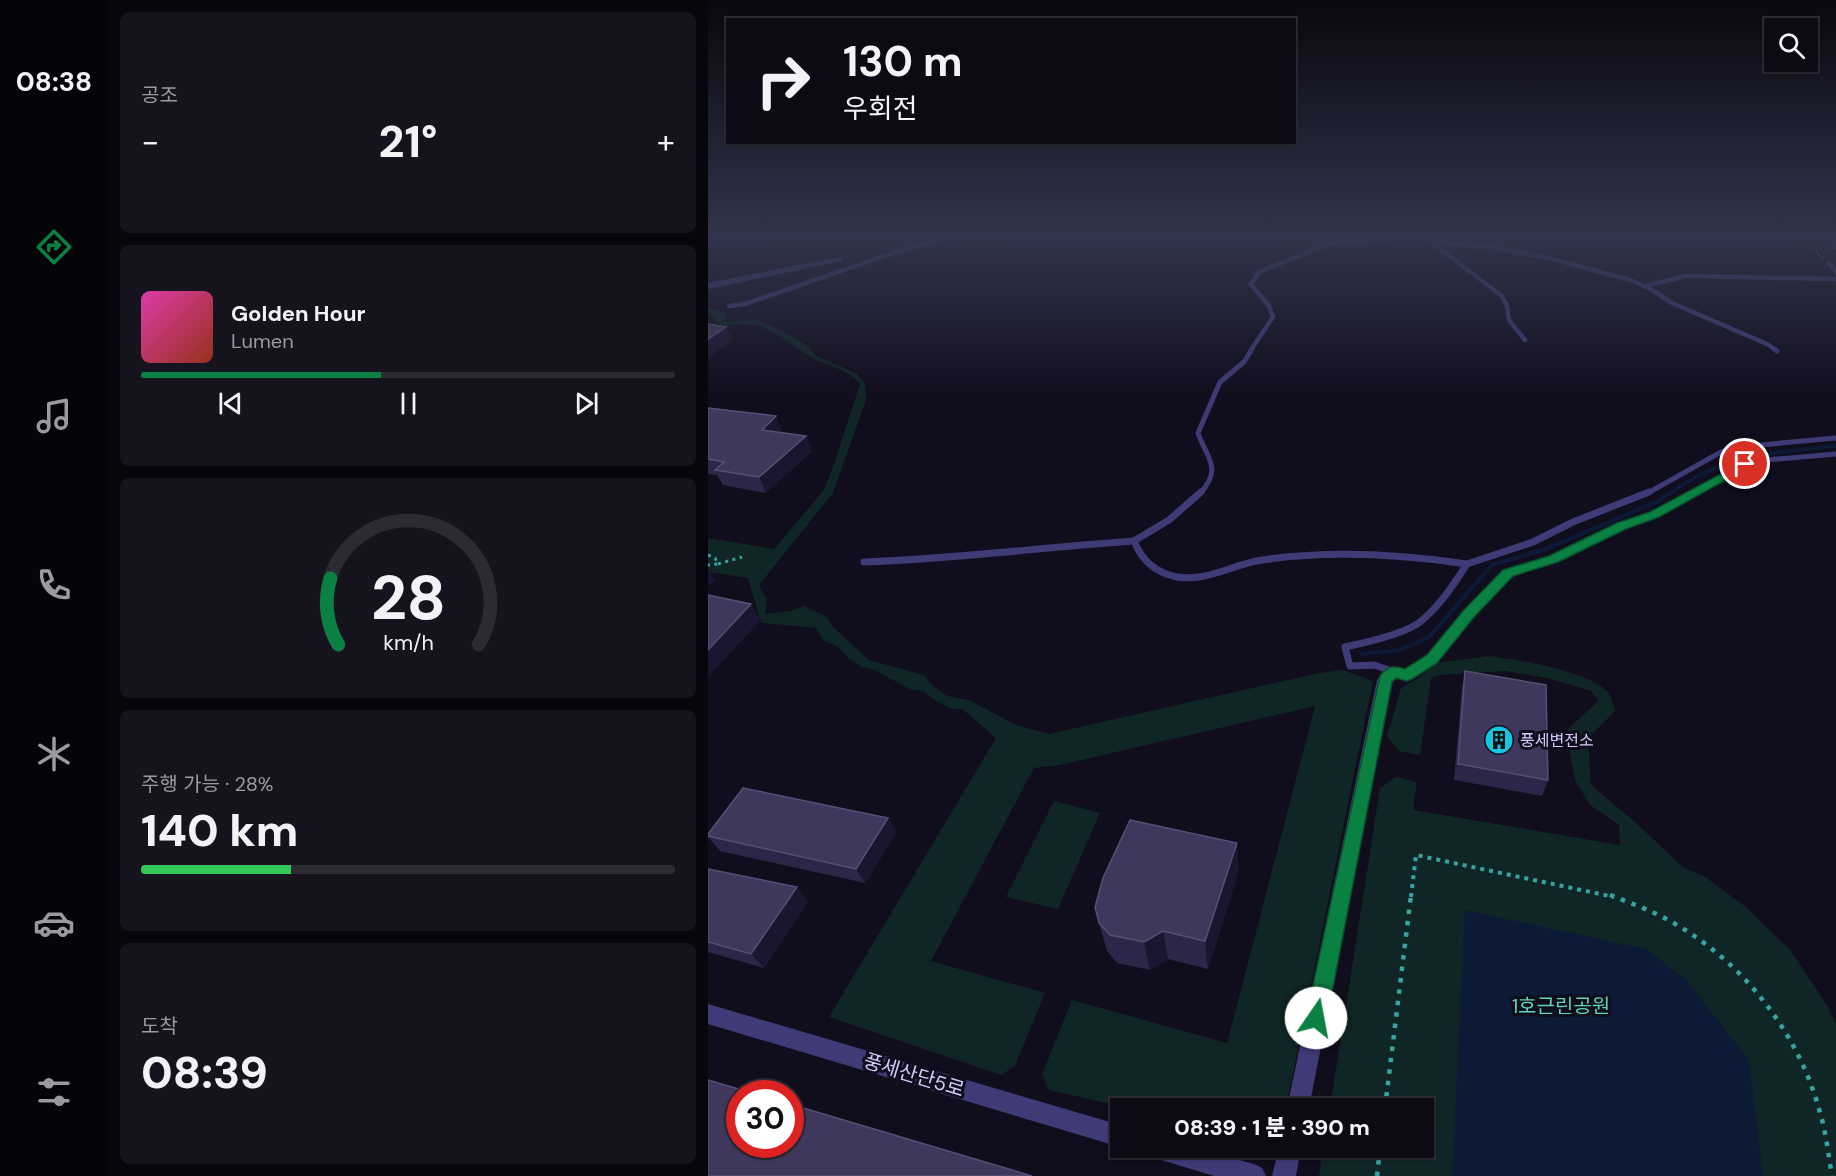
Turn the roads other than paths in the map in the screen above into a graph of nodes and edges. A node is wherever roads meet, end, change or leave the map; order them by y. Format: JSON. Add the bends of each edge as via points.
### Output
{"nodes":[{"id":1,"x":786,"y":290,"type":"edge"},
{"id":2,"x":1256,"y":290,"type":"edge"},
{"id":3,"x":1494,"y":290,"type":"edge"},
{"id":4,"x":1651,"y":290,"type":"edge"},
{"id":5,"x":729,"y":306,"type":"dead end"},
{"id":6,"x":1526,"y":340,"type":"dead end"},
{"id":7,"x":1777,"y":351,"type":"dead end"},
{"id":8,"x":1836,"y":438,"type":"edge"},
{"id":9,"x":1836,"y":454,"type":"edge"},
{"id":10,"x":1134,"y":541,"type":"junction"},
{"id":11,"x":864,"y":561,"type":"dead end"},
{"id":12,"x":1467,"y":564,"type":"junction"},
{"id":13,"x":1389,"y":676,"type":"junction"},
{"id":14,"x":708,"y":1014,"type":"edge"},
{"id":15,"x":1300,"y":1098,"type":"edge"},
{"id":16,"x":1110,"y":1133,"type":"edge"},
{"id":17,"x":1192,"y":1158,"type":"edge"},
{"id":18,"x":1288,"y":1158,"type":"edge"},
{"id":19,"x":1254,"y":1176,"type":"edge"},
{"id":20,"x":1284,"y":1176,"type":"edge"}],
"edges":[{"from":1,"to":5,"type":"lane"},
{"from":2,"to":10,"type":"lane","via":[[1273,317],[1244,362],[1220,382],[1198,433],[1213,465],[1212,476],[1192,502],[1165,525]]},
{"from":3,"to":6,"type":"lane","via":[[1507,306],[1509,320]]},
{"from":4,"to":7,"type":"lane"},
{"from":8,"to":12,"type":"lane","via":[[1721,452],[1645,494],[1533,542]]},
{"from":9,"to":13,"type":"lane","via":[[1754,461],[1654,515],[1553,559],[1508,573],[1432,659],[1407,675]]},
{"from":10,"to":11,"type":"lane","via":[[922,560]]},
{"from":10,"to":12,"type":"lane","via":[[1138,554],[1148,564],[1188,579],[1259,561],[1328,554],[1429,558]]},
{"from":12,"to":13,"type":"lane","via":[[1450,590],[1419,623],[1346,647],[1350,666],[1374,665]]},
{"from":13,"to":15,"type":"street"},
{"from":14,"to":16,"type":"street","name":"풍세산단5로"},
{"from":17,"to":19,"type":"street"},
{"from":18,"to":20,"type":"street"}]}
